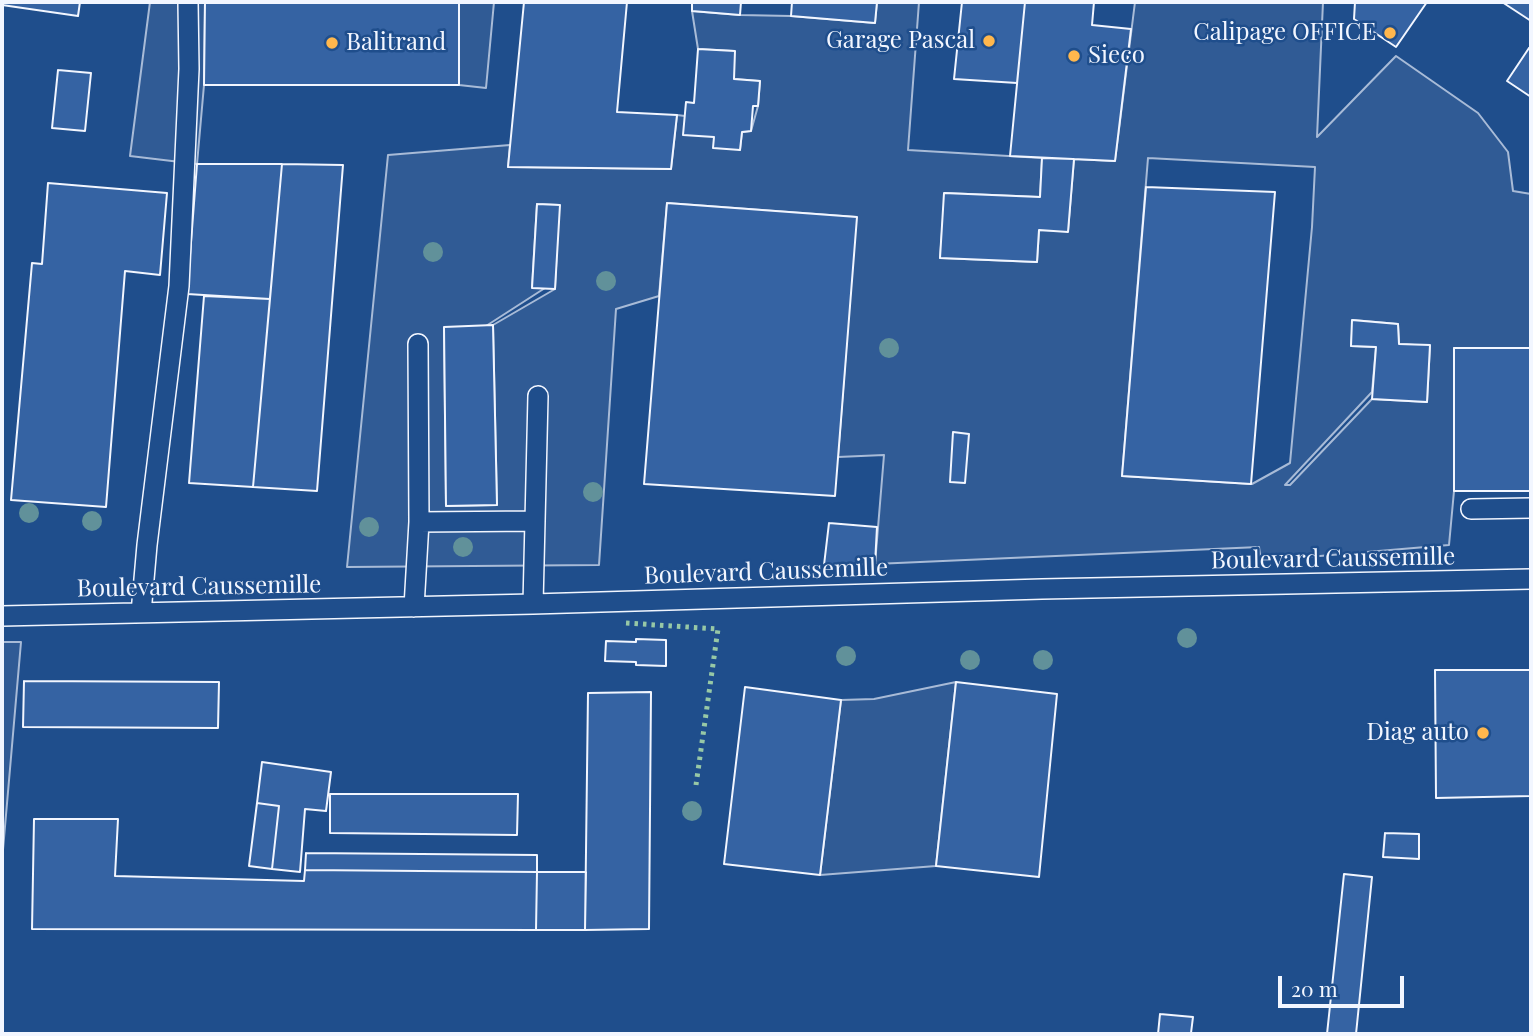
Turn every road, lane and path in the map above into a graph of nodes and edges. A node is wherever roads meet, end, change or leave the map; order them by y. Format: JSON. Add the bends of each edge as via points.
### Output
{"nodes":[{"id":1,"x":188,"y":2,"type":"edge"},
{"id":2,"x":418,"y":344,"type":"dead end"},
{"id":3,"x":538,"y":396,"type":"dead end"},
{"id":4,"x":1531,"y":508,"type":"edge"},
{"id":5,"x":1471,"y":509,"type":"dead end"},
{"id":6,"x":535,"y":521,"type":"junction"},
{"id":7,"x":419,"y":522,"type":"junction"},
{"id":8,"x":1531,"y":579,"type":"edge"},
{"id":9,"x":533,"y":604,"type":"junction"},
{"id":10,"x":414,"y":607,"type":"junction"},
{"id":11,"x":141,"y":613,"type":"junction"},
{"id":12,"x":2,"y":616,"type":"edge"}],
"edges":[{"from":1,"to":11,"type":"lane","via":[[179,286]]},
{"from":2,"to":7,"type":"lane"},
{"from":3,"to":6,"type":"lane"},
{"from":4,"to":5,"type":"lane"},
{"from":6,"to":7,"type":"lane"},
{"from":6,"to":9,"type":"lane"},
{"from":7,"to":10,"type":"lane"},
{"from":8,"to":9,"type":"lane","name":"Boulevard Caussemille"},
{"from":9,"to":10,"type":"lane","name":"Boulevard Caussemille"},
{"from":10,"to":11,"type":"lane","name":"Boulevard Caussemille"},
{"from":11,"to":12,"type":"lane","name":"Boulevard Caussemille"}]}
